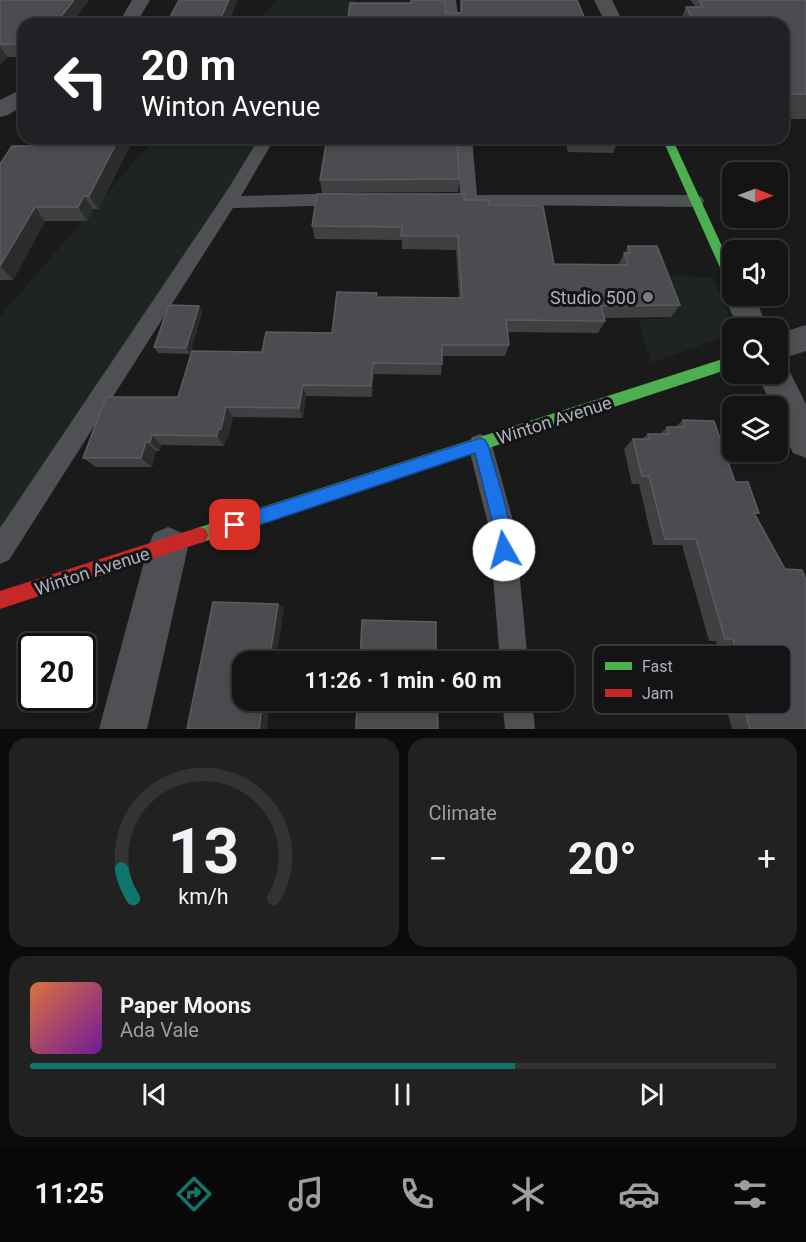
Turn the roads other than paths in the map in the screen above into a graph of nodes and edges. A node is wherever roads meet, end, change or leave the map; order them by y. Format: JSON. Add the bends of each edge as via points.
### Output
{"nodes":[{"id":1,"x":141,"y":0,"type":"edge"},
{"id":2,"x":450,"y":0,"type":"edge"},
{"id":3,"x":603,"y":0,"type":"edge"},
{"id":4,"x":130,"y":18,"type":"edge"},
{"id":5,"x":452,"y":18,"type":"edge"},
{"id":6,"x":612,"y":18,"type":"edge"},
{"id":7,"x":18,"y":99,"type":"edge"},
{"id":8,"x":0,"y":110,"type":"edge"},
{"id":9,"x":263,"y":144,"type":"edge"},
{"id":10,"x":464,"y":144,"type":"edge"},
{"id":11,"x":670,"y":144,"type":"edge"},
{"id":12,"x":356,"y":199,"type":"edge"},
{"id":13,"x":424,"y":200,"type":"edge"},
{"id":14,"x":469,"y":200,"type":"junction"},
{"id":15,"x":696,"y":201,"type":"junction"},
{"id":16,"x":228,"y":202,"type":"junction"},
{"id":17,"x":722,"y":259,"type":"edge"},
{"id":18,"x":806,"y":338,"type":"edge"},
{"id":19,"x":788,"y":344,"type":"edge"},
{"id":20,"x":722,"y":365,"type":"edge"},
{"id":21,"x":779,"y":384,"type":"edge"},
{"id":22,"x":806,"y":441,"type":"edge"},
{"id":23,"x":480,"y":445,"type":"junction"},
{"id":24,"x":168,"y":547,"type":"junction"},
{"id":25,"x":0,"y":551,"type":"edge"},
{"id":26,"x":0,"y":600,"type":"edge"},
{"id":27,"x":513,"y":651,"type":"edge"},
{"id":28,"x":518,"y":711,"type":"edge"},
{"id":29,"x":123,"y":729,"type":"edge"},
{"id":30,"x":520,"y":729,"type":"edge"}],
"edges":[{"from":1,"to":4,"type":"street"},
{"from":2,"to":5,"type":"lane"},
{"from":3,"to":6,"type":"street"},
{"from":7,"to":8,"type":"street"},
{"from":9,"to":16,"type":"lane"},
{"from":10,"to":14,"type":"lane"},
{"from":11,"to":15,"type":"street"},
{"from":12,"to":16,"type":"lane"},
{"from":13,"to":14,"type":"lane"},
{"from":14,"to":15,"type":"lane"},
{"from":15,"to":17,"type":"street"},
{"from":16,"to":25,"type":"lane"},
{"from":18,"to":19,"type":"street"},
{"from":20,"to":23,"type":"street","name":"Winton Avenue"},
{"from":21,"to":22,"type":"street"},
{"from":23,"to":24,"type":"street","name":"Winton Avenue"},
{"from":23,"to":27,"type":"lane","via":[[502,528]]},
{"from":24,"to":26,"type":"street","name":"Winton Avenue"},
{"from":24,"to":29,"type":"street"},
{"from":28,"to":30,"type":"lane"}]}
